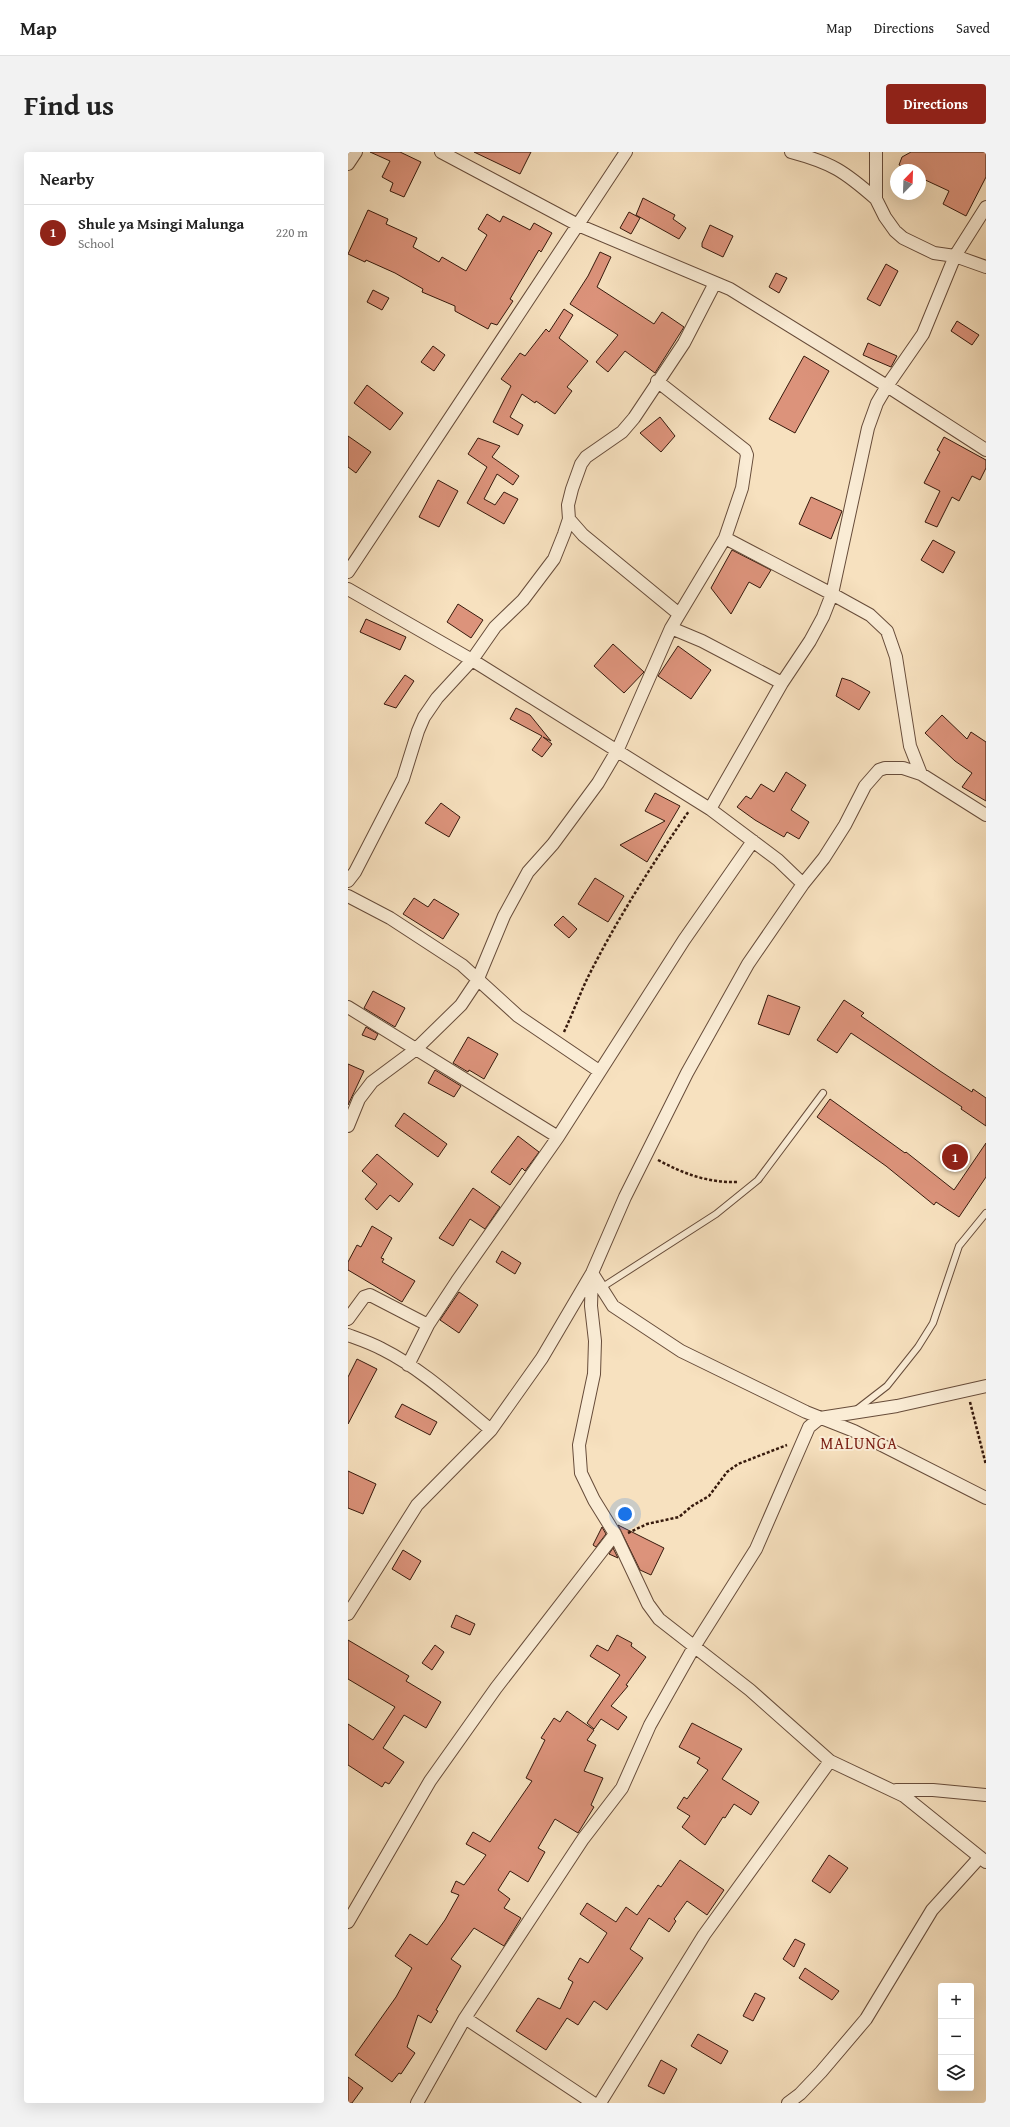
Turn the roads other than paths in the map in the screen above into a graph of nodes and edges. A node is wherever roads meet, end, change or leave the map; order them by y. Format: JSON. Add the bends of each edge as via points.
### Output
{"nodes":[{"id":1,"x":356,"y":152,"type":"edge"},
{"id":2,"x":441,"y":152,"type":"edge"},
{"id":3,"x":626,"y":152,"type":"edge"},
{"id":4,"x":791,"y":152,"type":"edge"},
{"id":5,"x":876,"y":152,"type":"edge"},
{"id":6,"x":348,"y":164,"type":"edge"},
{"id":7,"x":876,"y":199,"type":"junction"},
{"id":8,"x":986,"y":207,"type":"edge"},
{"id":9,"x":578,"y":226,"type":"junction"},
{"id":10,"x":955,"y":256,"type":"junction"},
{"id":11,"x":986,"y":267,"type":"edge"},
{"id":12,"x":715,"y":283,"type":"junction"},
{"id":13,"x":657,"y":381,"type":"junction"},
{"id":14,"x":887,"y":386,"type":"junction"},
{"id":15,"x":986,"y":450,"type":"edge"},
{"id":16,"x":569,"y":520,"type":"junction"},
{"id":17,"x":725,"y":538,"type":"junction"},
{"id":18,"x":348,"y":572,"type":"edge"},
{"id":19,"x":348,"y":589,"type":"edge"},
{"id":20,"x":832,"y":594,"type":"junction"},
{"id":21,"x":679,"y":614,"type":"junction"},
{"id":22,"x":671,"y":628,"type":"junction"},
{"id":23,"x":472,"y":660,"type":"junction"},
{"id":24,"x":782,"y":683,"type":"junction"},
{"id":25,"x":618,"y":749,"type":"junction"},
{"id":26,"x":921,"y":774,"type":"junction"},
{"id":27,"x":710,"y":808,"type":"junction"},
{"id":28,"x":986,"y":816,"type":"edge"},
{"id":29,"x":753,"y":841,"type":"junction"},
{"id":30,"x":348,"y":881,"type":"edge"},
{"id":31,"x":803,"y":884,"type":"junction"},
{"id":32,"x":348,"y":896,"type":"edge"},
{"id":33,"x":477,"y":980,"type":"junction"},
{"id":34,"x":348,"y":1007,"type":"edge"},
{"id":35,"x":415,"y":1050,"type":"junction"},
{"id":36,"x":599,"y":1071,"type":"junction"},
{"id":37,"x":823,"y":1093,"type":"dead end"},
{"id":38,"x":348,"y":1126,"type":"edge"},
{"id":39,"x":558,"y":1137,"type":"junction"},
{"id":40,"x":986,"y":1213,"type":"edge"},
{"id":41,"x":592,"y":1273,"type":"junction"},
{"id":42,"x":601,"y":1288,"type":"junction"},
{"id":43,"x":348,"y":1319,"type":"edge"},
{"id":44,"x":428,"y":1325,"type":"junction"},
{"id":45,"x":348,"y":1335,"type":"edge"},
{"id":46,"x":408,"y":1365,"type":"junction"},
{"id":47,"x":986,"y":1386,"type":"edge"},
{"id":48,"x":851,"y":1414,"type":"junction"},
{"id":49,"x":820,"y":1418,"type":"junction"},
{"id":50,"x":491,"y":1430,"type":"junction"},
{"id":51,"x":986,"y":1498,"type":"edge"},
{"id":52,"x":616,"y":1536,"type":"junction"},
{"id":53,"x":348,"y":1614,"type":"edge"},
{"id":54,"x":694,"y":1647,"type":"junction"},
{"id":55,"x":830,"y":1761,"type":"junction"},
{"id":56,"x":894,"y":1790,"type":"junction"},
{"id":57,"x":986,"y":1795,"type":"edge"},
{"id":58,"x":983,"y":1859,"type":"edge"},
{"id":59,"x":348,"y":1922,"type":"edge"},
{"id":60,"x":465,"y":2018,"type":"junction"},
{"id":61,"x":417,"y":2103,"type":"edge"},
{"id":62,"x":593,"y":2103,"type":"edge"},
{"id":63,"x":600,"y":2103,"type":"edge"},
{"id":64,"x":788,"y":2103,"type":"edge"}],
"edges":[{"from":1,"to":6,"type":"street"},
{"from":2,"to":9,"type":"street"},
{"from":3,"to":9,"type":"street"},
{"from":4,"to":7,"type":"street","via":[[833,165]]},
{"from":5,"to":7,"type":"street"},
{"from":7,"to":10,"type":"street","via":[[885,217],[903,238],[934,253]]},
{"from":8,"to":10,"type":"street"},
{"from":9,"to":12,"type":"street"},
{"from":9,"to":18,"type":"street"},
{"from":10,"to":11,"type":"street"},
{"from":10,"to":14,"type":"street","via":[[923,334]]},
{"from":12,"to":13,"type":"street","via":[[684,343]]},
{"from":12,"to":14,"type":"street","via":[[730,289]]},
{"from":13,"to":16,"type":"street","via":[[622,432],[586,457],[581,464],[568,505]]},
{"from":13,"to":17,"type":"street","via":[[745,450],[747,455],[742,488]]},
{"from":14,"to":15,"type":"street"},
{"from":14,"to":20,"type":"street","via":[[868,428]]},
{"from":16,"to":21,"type":"street","via":[[583,535]]},
{"from":16,"to":23,"type":"street","via":[[554,559],[539,581],[495,627]]},
{"from":17,"to":20,"type":"street"},
{"from":17,"to":21,"type":"street"},
{"from":19,"to":23,"type":"street"},
{"from":20,"to":24,"type":"street","via":[[820,623]]},
{"from":20,"to":26,"type":"street","via":[[870,615],[887,631],[896,657],[910,746]]},
{"from":21,"to":22,"type":"street"},
{"from":22,"to":24,"type":"street","via":[[723,651]]},
{"from":22,"to":25,"type":"street"},
{"from":23,"to":25,"type":"street"},
{"from":23,"to":30,"type":"street","via":[[437,698],[424,717],[403,779]]},
{"from":24,"to":27,"type":"street"},
{"from":25,"to":27,"type":"street"},
{"from":25,"to":33,"type":"street","via":[[598,783],[553,844],[528,872],[504,916]]},
{"from":26,"to":28,"type":"street"},
{"from":26,"to":31,"type":"street","via":[[893,767],[879,770],[865,786],[824,858]]},
{"from":27,"to":29,"type":"street"},
{"from":29,"to":31,"type":"street"},
{"from":29,"to":36,"type":"street","via":[[684,940]]},
{"from":31,"to":41,"type":"street","via":[[748,964],[687,1073]]},
{"from":32,"to":33,"type":"street","via":[[422,938],[462,965]]},
{"from":33,"to":35,"type":"street","via":[[461,1005]]},
{"from":33,"to":36,"type":"street","via":[[518,1016]]},
{"from":34,"to":35,"type":"street"},
{"from":35,"to":38,"type":"street","via":[[372,1082],[359,1099]]},
{"from":35,"to":39,"type":"street"},
{"from":36,"to":39,"type":"street"},
{"from":37,"to":42,"type":"lane","via":[[758,1180],[716,1214]]},
{"from":39,"to":44,"type":"street"},
{"from":40,"to":48,"type":"lane","via":[[959,1246],[933,1323],[918,1347],[887,1386]]},
{"from":41,"to":42,"type":"street"},
{"from":41,"to":50,"type":"street","via":[[542,1358]]},
{"from":41,"to":52,"type":"street","via":[[594,1374],[579,1445],[579,1465],[583,1480]]},
{"from":42,"to":49,"type":"street","via":[[613,1306],[681,1350]]},
{"from":43,"to":44,"type":"street","via":[[364,1297],[370,1295]]},
{"from":44,"to":46,"type":"street"},
{"from":45,"to":46,"type":"street","via":[[382,1349]]},
{"from":46,"to":50,"type":"street"},
{"from":47,"to":48,"type":"street"},
{"from":48,"to":49,"type":"street"},
{"from":49,"to":51,"type":"street","via":[[854,1431]]},
{"from":49,"to":54,"type":"street","via":[[809,1427],[802,1439],[756,1549]]},
{"from":50,"to":53,"type":"street","via":[[417,1505]]},
{"from":52,"to":54,"type":"street","via":[[648,1604],[660,1618]]},
{"from":52,"to":59,"type":"street","via":[[496,1688],[430,1781]]},
{"from":54,"to":55,"type":"street","via":[[750,1690]]},
{"from":54,"to":60,"type":"street","via":[[650,1726],[615,1799],[583,1839]]},
{"from":55,"to":56,"type":"street"},
{"from":55,"to":63,"type":"street","via":[[704,1935]]},
{"from":56,"to":57,"type":"street","via":[[933,1790]]},
{"from":56,"to":58,"type":"street"},
{"from":58,"to":64,"type":"street","via":[[932,1910],[866,2019],[816,2078]]},
{"from":60,"to":61,"type":"street"},
{"from":60,"to":62,"type":"street"}]}
